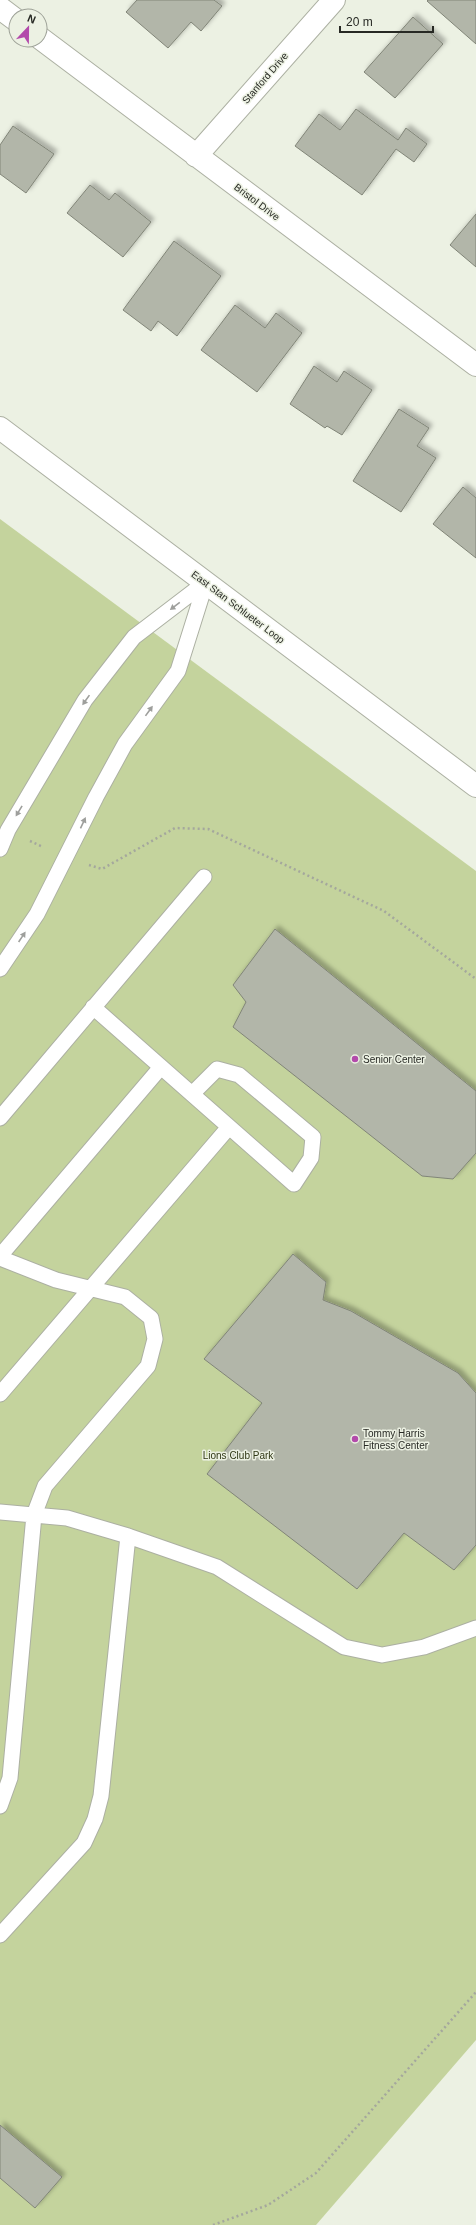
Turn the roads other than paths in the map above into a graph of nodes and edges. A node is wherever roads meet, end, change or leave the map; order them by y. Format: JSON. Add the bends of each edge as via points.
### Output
{"nodes":[{"id":1,"x":334,"y":0,"type":"edge"},
{"id":2,"x":48,"y":44,"type":"edge"},
{"id":3,"x":196,"y":156,"type":"junction"},
{"id":4,"x":476,"y":365,"type":"edge"},
{"id":5,"x":0,"y":428,"type":"edge"},
{"id":6,"x":206,"y":582,"type":"junction"},
{"id":7,"x":476,"y":786,"type":"edge"},
{"id":8,"x":0,"y":849,"type":"edge"},
{"id":9,"x":204,"y":878,"type":"dead end"},
{"id":10,"x":0,"y":969,"type":"edge"},
{"id":11,"x":93,"y":1007,"type":"junction"},
{"id":12,"x":161,"y":1067,"type":"junction"},
{"id":13,"x":192,"y":1094,"type":"junction"},
{"id":14,"x":0,"y":1118,"type":"edge"},
{"id":15,"x":229,"y":1127,"type":"junction"},
{"id":16,"x":0,"y":1257,"type":"edge"},
{"id":17,"x":90,"y":1288,"type":"junction"},
{"id":18,"x":0,"y":1394,"type":"edge"},
{"id":19,"x":0,"y":1512,"type":"edge"},
{"id":20,"x":34,"y":1515,"type":"junction"},
{"id":21,"x":128,"y":1536,"type":"junction"},
{"id":22,"x":476,"y":1628,"type":"edge"},
{"id":23,"x":0,"y":1806,"type":"edge"},
{"id":24,"x":0,"y":1935,"type":"edge"}],
"edges":[{"from":1,"to":3,"type":"street","name":"Stanford Drive"},
{"from":2,"to":3,"type":"street","name":"Bristol Drive"},
{"from":3,"to":4,"type":"street","name":"Bristol Drive"},
{"from":5,"to":6,"type":"street","name":"East Stan Schlueter Loop"},
{"from":6,"to":7,"type":"street","name":"East Stan Schlueter Loop"},
{"from":6,"to":8,"type":"lane","one_way":true,"via":[[134,637],[85,700],[8,830]]},
{"from":10,"to":6,"type":"lane","one_way":true,"via":[[38,914],[125,744],[178,671]]},
{"from":9,"to":11,"type":"lane"},
{"from":11,"to":12,"type":"lane"},
{"from":11,"to":14,"type":"lane"},
{"from":12,"to":13,"type":"lane"},
{"from":12,"to":16,"type":"lane"},
{"from":13,"to":15,"type":"lane"},
{"from":13,"to":15,"type":"lane","via":[[217,1069],[239,1075],[313,1137],[311,1158],[294,1184]]},
{"from":15,"to":17,"type":"lane"},
{"from":16,"to":17,"type":"lane","via":[[56,1280]]},
{"from":17,"to":18,"type":"lane"},
{"from":17,"to":20,"type":"lane","via":[[125,1297],[151,1318],[155,1339],[148,1366],[45,1486]]},
{"from":19,"to":20,"type":"lane"},
{"from":20,"to":21,"type":"lane","via":[[66,1518]]},
{"from":20,"to":23,"type":"lane","via":[[10,1778]]},
{"from":21,"to":22,"type":"lane","via":[[217,1566],[344,1647],[382,1655],[424,1648]]},
{"from":21,"to":24,"type":"lane","via":[[102,1796],[95,1819],[84,1843]]}]}
